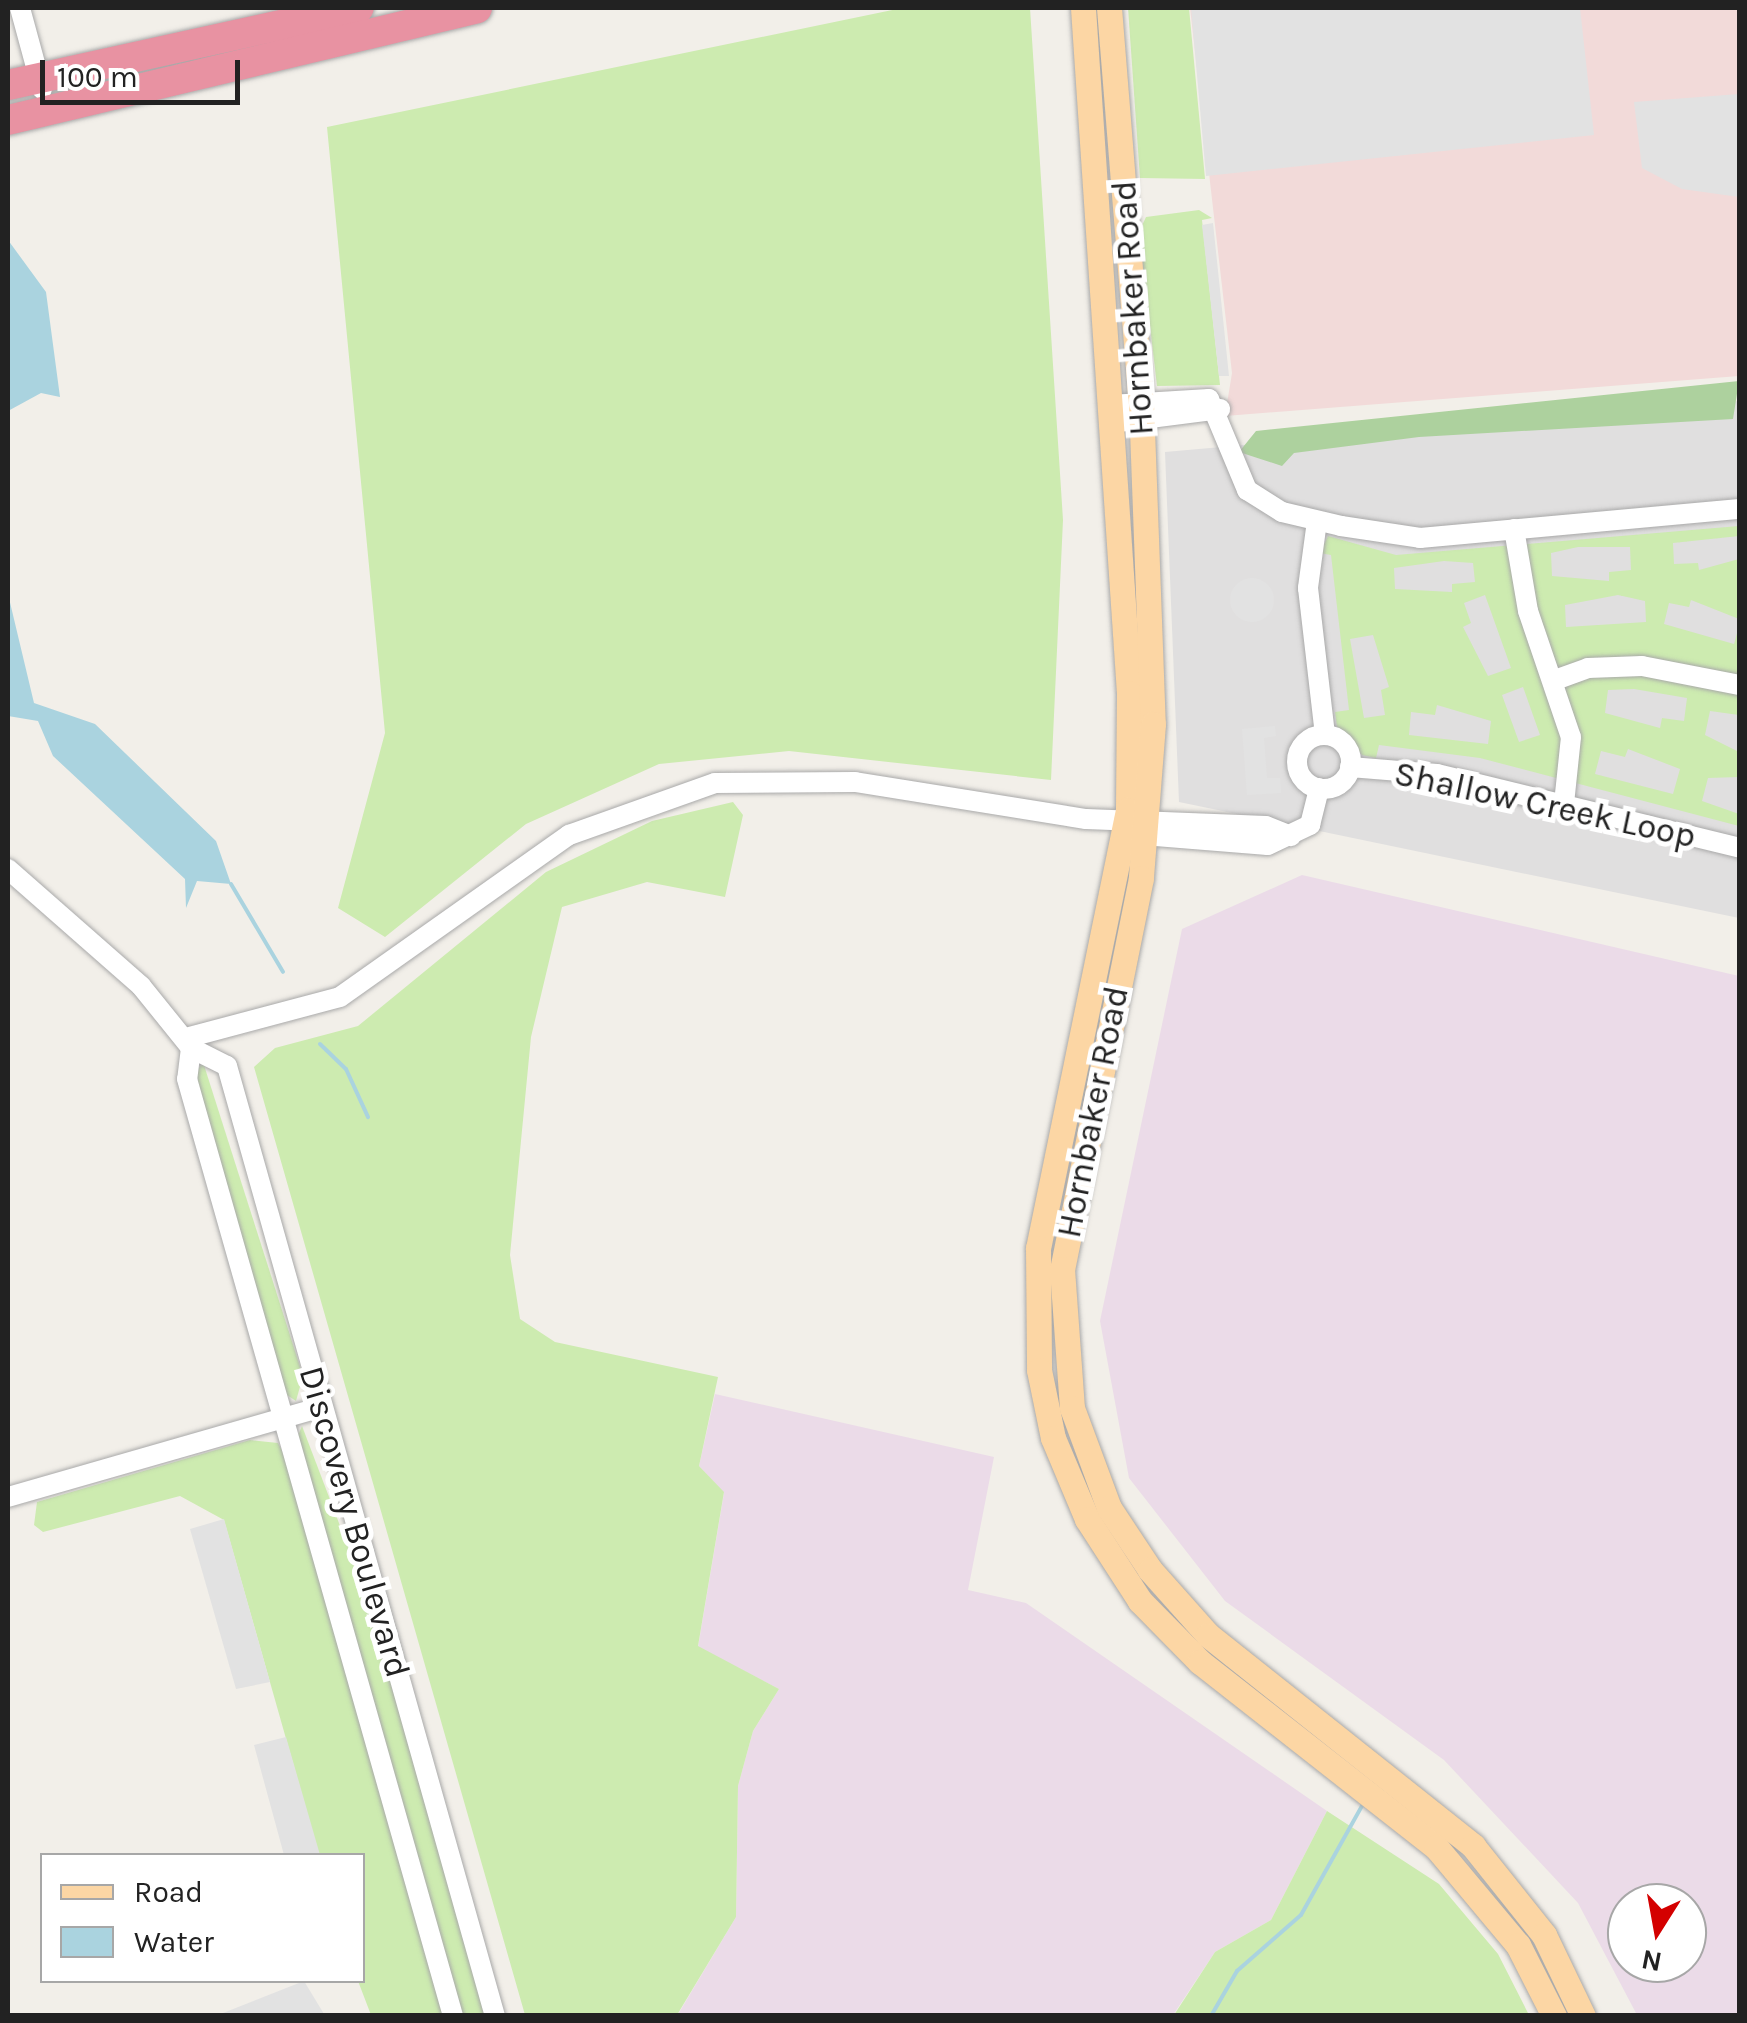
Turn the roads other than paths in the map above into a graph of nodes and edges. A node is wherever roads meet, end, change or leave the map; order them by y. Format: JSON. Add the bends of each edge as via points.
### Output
{"nodes":[{"id":1,"x":20,"y":8,"type":"edge"},
{"id":2,"x":359,"y":8,"type":"edge"},
{"id":3,"x":477,"y":8,"type":"edge"},
{"id":4,"x":1083,"y":8,"type":"edge"},
{"id":5,"x":1110,"y":8,"type":"edge"},
{"id":6,"x":39,"y":78,"type":"junction"},
{"id":7,"x":8,"y":85,"type":"edge"},
{"id":8,"x":8,"y":104,"type":"edge"},
{"id":9,"x":47,"y":111,"type":"junction"},
{"id":10,"x":8,"y":120,"type":"edge"},
{"id":11,"x":1141,"y":412,"type":"junction"},
{"id":12,"x":1110,"y":414,"type":"junction"},
{"id":13,"x":1740,"y":509,"type":"edge"},
{"id":14,"x":1318,"y":521,"type":"junction"},
{"id":15,"x":1514,"y":529,"type":"junction"},
{"id":16,"x":1556,"y":680,"type":"junction"},
{"id":17,"x":1740,"y":684,"type":"edge"},
{"id":18,"x":1325,"y":735,"type":"junction"},
{"id":19,"x":1350,"y":767,"type":"junction"},
{"id":20,"x":1318,"y":788,"type":"junction"},
{"id":21,"x":1564,"y":804,"type":"junction"},
{"id":22,"x":1138,"y":827,"type":"junction"},
{"id":23,"x":1740,"y":848,"type":"edge"},
{"id":24,"x":8,"y":869,"type":"edge"},
{"id":25,"x":188,"y":1043,"type":"junction"},
{"id":26,"x":321,"y":1407,"type":"junction"},
{"id":27,"x":282,"y":1418,"type":"junction"},
{"id":28,"x":8,"y":1497,"type":"edge"},
{"id":29,"x":1282,"y":1692,"type":"junction"},
{"id":30,"x":1264,"y":1713,"type":"junction"},
{"id":31,"x":453,"y":2016,"type":"edge"},
{"id":32,"x":495,"y":2016,"type":"edge"},
{"id":33,"x":1554,"y":2016,"type":"edge"},
{"id":34,"x":1584,"y":2016,"type":"edge"}],
"edges":[{"from":1,"to":6,"type":"street"},
{"from":2,"to":6,"type":"highway"},
{"from":3,"to":9,"type":"highway"},
{"from":4,"to":12,"type":"main road","name":"Hornbaker Road"},
{"from":5,"to":11,"type":"main road","name":"Hornbaker Road"},
{"from":6,"to":7,"type":"highway"},
{"from":6,"to":8,"type":"highway"},
{"from":6,"to":9,"type":"street"},
{"from":9,"to":10,"type":"highway"},
{"from":11,"to":12,"type":"street"},
{"from":11,"to":14,"type":"street","via":[[1220,409],[1226,457],[1247,490]]},
{"from":11,"to":22,"type":"main road","name":"Hornbaker Road"},
{"from":12,"to":22,"type":"main road","name":"Hornbaker Road"},
{"from":13,"to":15,"type":"street"},
{"from":14,"to":15,"type":"street","via":[[1420,538]]},
{"from":14,"to":18,"type":"street","via":[[1308,588]]},
{"from":15,"to":16,"type":"street","via":[[1528,610]]},
{"from":16,"to":17,"type":"street","via":[[1588,668],[1642,666]]},
{"from":16,"to":21,"type":"street","via":[[1571,737]]},
{"from":18,"to":19,"type":"street","name":"Shallow Creek Loop","via":[[1344,744]]},
{"from":18,"to":20,"type":"street","via":[[1297,757],[1304,780]]},
{"from":19,"to":20,"type":"street","name":"Shallow Creek Loop","via":[[1335,786]]},
{"from":19,"to":21,"type":"street","name":"Shallow Creek Loop","via":[[1438,774]]},
{"from":20,"to":22,"type":"street","via":[[1310,825],[1268,845]]},
{"from":21,"to":23,"type":"street","name":"Shallow Creek Loop"},
{"from":22,"to":25,"type":"street","via":[[795,777],[674,791],[545,849],[340,997]]},
{"from":22,"to":29,"type":"main road","name":"Hornbaker Road","via":[[1069,1214],[1060,1340],[1086,1454],[1126,1538],[1208,1634]]},
{"from":22,"to":30,"type":"main road","name":"Hornbaker Road","via":[[1038,1248],[1039,1370],[1066,1474],[1107,1554],[1167,1632]]},
{"from":24,"to":25,"type":"street","name":"Discovery Boulevard","via":[[141,986]]},
{"from":25,"to":26,"type":"street","name":"Discovery Boulevard","via":[[227,1066]]},
{"from":25,"to":27,"type":"street","name":"Discovery Boulevard","via":[[187,1080]]},
{"from":26,"to":27,"type":"street"},
{"from":26,"to":32,"type":"street","name":"Discovery Boulevard"},
{"from":27,"to":28,"type":"street"},
{"from":27,"to":31,"type":"street","name":"Discovery Boulevard"},
{"from":29,"to":30,"type":"main road"},
{"from":29,"to":34,"type":"main road","name":"Hornbaker Road","via":[[1492,1865],[1544,1935]]},
{"from":30,"to":33,"type":"main road","name":"Hornbaker Road","via":[[1475,1886]]}]}
